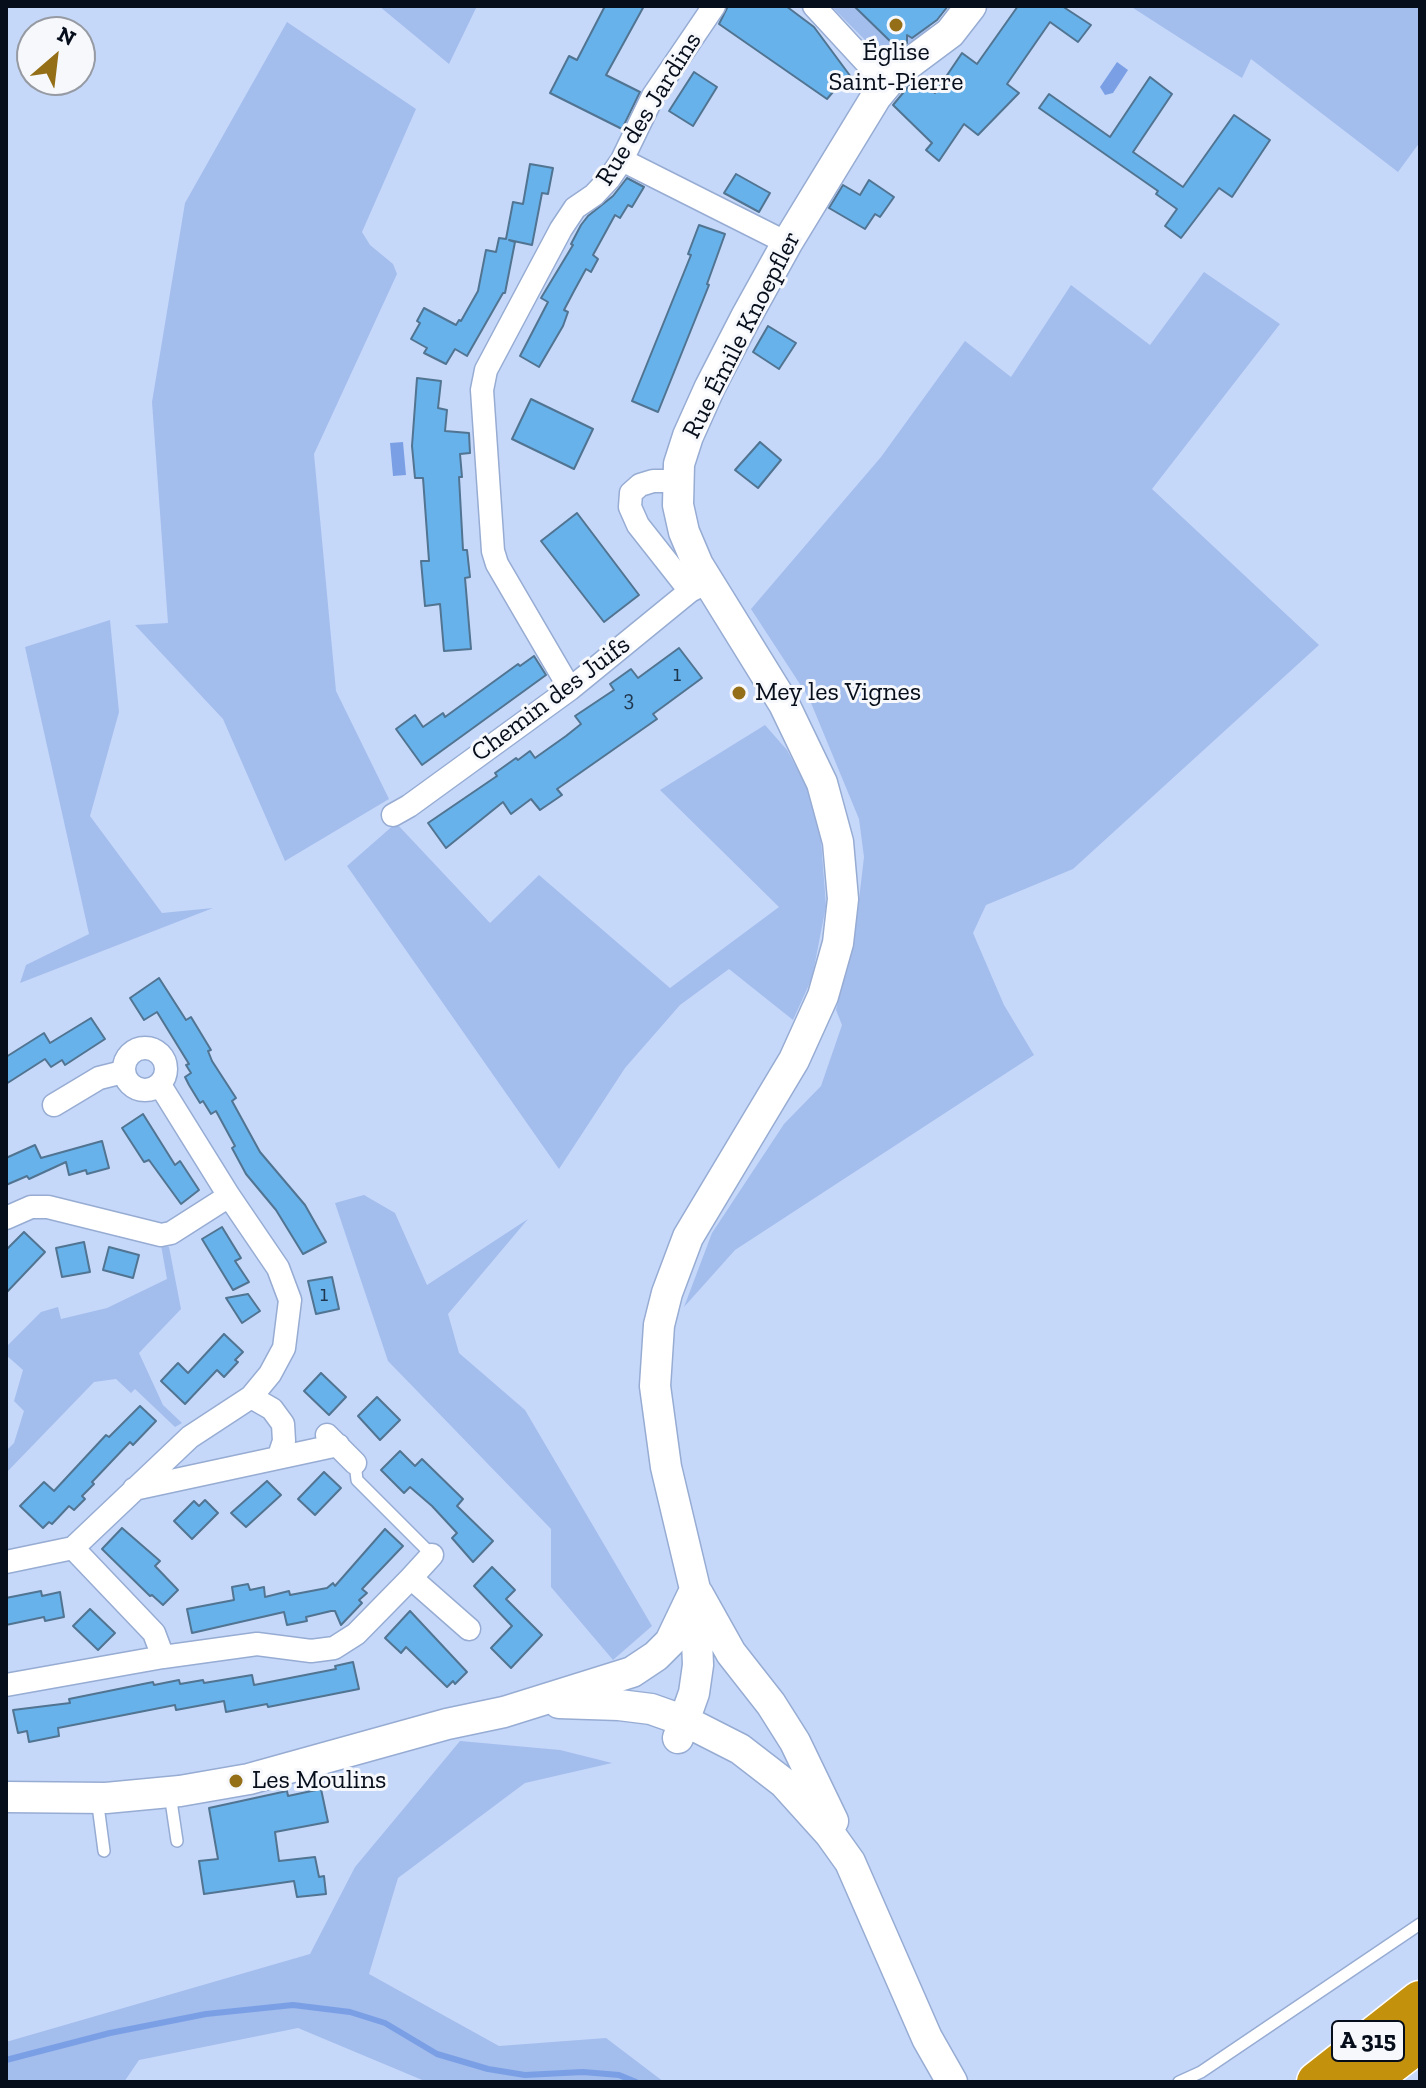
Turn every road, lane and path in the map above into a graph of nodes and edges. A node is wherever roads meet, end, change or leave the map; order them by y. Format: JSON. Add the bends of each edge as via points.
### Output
{"nodes":[{"id":1,"x":714,"y":6,"type":"edge"},
{"id":2,"x":814,"y":6,"type":"edge"},
{"id":3,"x":971,"y":6,"type":"edge"},
{"id":4,"x":885,"y":83,"type":"junction"},
{"id":5,"x":622,"y":160,"type":"junction"},
{"id":6,"x":787,"y":243,"type":"junction"},
{"id":7,"x":677,"y":481,"type":"junction"},
{"id":8,"x":706,"y":591,"type":"junction"},
{"id":9,"x":570,"y":689,"type":"junction"},
{"id":10,"x":393,"y":815,"type":"dead end"},
{"id":11,"x":123,"y":1072,"type":"junction"},
{"id":12,"x":160,"y":1085,"type":"junction"},
{"id":13,"x":54,"y":1105,"type":"dead end"},
{"id":14,"x":229,"y":1196,"type":"junction"},
{"id":15,"x":6,"y":1218,"type":"edge"},
{"id":16,"x":251,"y":1397,"type":"junction"},
{"id":17,"x":279,"y":1456,"type":"junction"},
{"id":18,"x":355,"y":1463,"type":"joint"},
{"id":19,"x":132,"y":1490,"type":"junction"},
{"id":20,"x":73,"y":1548,"type":"junction"},
{"id":21,"x":432,"y":1555,"type":"joint"},
{"id":22,"x":6,"y":1562,"type":"edge"},
{"id":23,"x":411,"y":1578,"type":"junction"},
{"id":24,"x":695,"y":1589,"type":"junction"},
{"id":25,"x":469,"y":1629,"type":"dead end"},
{"id":26,"x":163,"y":1657,"type":"junction"},
{"id":27,"x":6,"y":1685,"type":"edge"},
{"id":28,"x":512,"y":1709,"type":"junction"},
{"id":29,"x":682,"y":1729,"type":"junction"},
{"id":30,"x":169,"y":1792,"type":"junction"},
{"id":31,"x":6,"y":1797,"type":"edge"},
{"id":32,"x":97,"y":1798,"type":"junction"},
{"id":33,"x":177,"y":1841,"type":"dead end"},
{"id":34,"x":104,"y":1851,"type":"dead end"},
{"id":35,"x":850,"y":1862,"type":"junction"},
{"id":36,"x":1420,"y":1924,"type":"edge"},
{"id":37,"x":895,"y":1968,"type":"junction"},
{"id":38,"x":1420,"y":2001,"type":"edge"},
{"id":39,"x":1420,"y":2041,"type":"edge"},
{"id":40,"x":952,"y":2082,"type":"edge"},
{"id":41,"x":1179,"y":2082,"type":"edge"},
{"id":42,"x":1317,"y":2082,"type":"edge"},
{"id":43,"x":1367,"y":2082,"type":"edge"}],
"edges":[{"from":1,"to":5,"type":"street","name":"Rue des Jardins","via":[[653,96]]},
{"from":2,"to":4,"type":"street"},
{"from":3,"to":4,"type":"main road","via":[[950,33]]},
{"from":4,"to":6,"type":"main road","name":"Rue Émile Knoepfler"},
{"from":5,"to":6,"type":"street"},
{"from":5,"to":9,"type":"street","name":"Rue des Jardins","via":[[561,229],[492,355],[482,390],[493,551]]},
{"from":6,"to":7,"type":"main road","name":"Rue Émile Knoepfler","via":[[710,387],[685,444]]},
{"from":7,"to":8,"type":"main road","name":"Rue Émile Knoepfler","via":[[684,532]]},
{"from":7,"to":8,"type":"street","via":[[640,485],[631,493],[630,507],[638,525]]},
{"from":8,"to":9,"type":"street","name":"Chemin des Juifs"},
{"from":8,"to":24,"type":"main road","name":"Rue Émile Knoepfler","via":[[784,704],[822,783],[838,842],[843,899],[823,996],[794,1060],[688,1237],[659,1325],[655,1386],[666,1467]]},
{"from":9,"to":10,"type":"street","name":"Chemin des Juifs"},
{"from":11,"to":12,"type":"street","via":[[133,1088],[152,1090]]},
{"from":11,"to":12,"type":"street","via":[[131,1053],[153,1049],[165,1061]]},
{"from":11,"to":13,"type":"street","via":[[99,1078]]},
{"from":12,"to":14,"type":"street"},
{"from":14,"to":15,"type":"street","via":[[161,1235],[48,1207],[31,1207]]},
{"from":14,"to":16,"type":"street","via":[[278,1268],[290,1300],[284,1348]]},
{"from":16,"to":17,"type":"street","via":[[272,1409],[283,1424]]},
{"from":16,"to":19,"type":"street","via":[[190,1437]]},
{"from":17,"to":18,"type":"street","via":[[332,1440]]},
{"from":17,"to":19,"type":"street"},
{"from":18,"to":21,"type":"lane","via":[[357,1480]]},
{"from":19,"to":20,"type":"street"},
{"from":20,"to":22,"type":"street"},
{"from":20,"to":26,"type":"street","via":[[154,1633]]},
{"from":21,"to":23,"type":"street"},
{"from":23,"to":25,"type":"street"},
{"from":23,"to":26,"type":"street","via":[[356,1634],[334,1648],[311,1651],[257,1644]]},
{"from":24,"to":28,"type":"main road","via":[[670,1642],[632,1672]]},
{"from":24,"to":29,"type":"main road","via":[[698,1665]]},
{"from":24,"to":35,"type":"main road","via":[[731,1653],[795,1742]]},
{"from":26,"to":27,"type":"street"},
{"from":28,"to":29,"type":"main road","via":[[557,1703],[619,1705],[651,1709]]},
{"from":28,"to":30,"type":"main road","via":[[249,1779]]},
{"from":29,"to":35,"type":"main road","via":[[740,1749],[784,1783]]},
{"from":29,"to":37,"type":"main road","via":[[791,1816],[836,1873]]},
{"from":30,"to":32,"type":"main road"},
{"from":30,"to":33,"type":"lane"},
{"from":31,"to":32,"type":"main road"},
{"from":32,"to":34,"type":"lane"},
{"from":35,"to":37,"type":"main road"},
{"from":36,"to":41,"type":"lane"},
{"from":37,"to":40,"type":"main road"},
{"from":38,"to":42,"type":"highway","number":"A 315"},
{"from":39,"to":43,"type":"highway","number":"A 315"}]}
